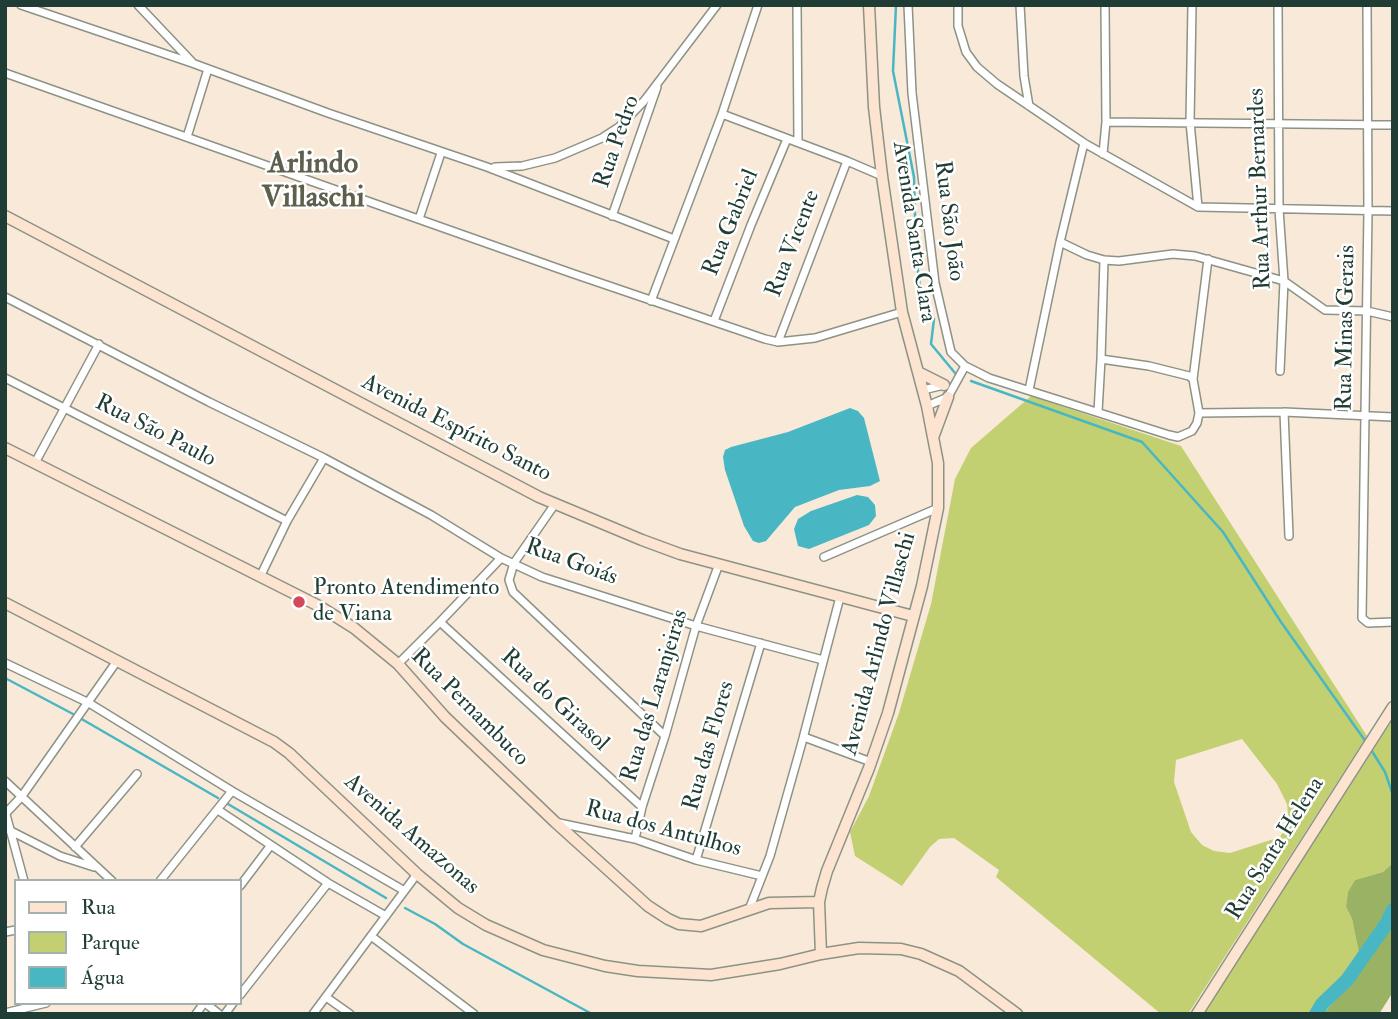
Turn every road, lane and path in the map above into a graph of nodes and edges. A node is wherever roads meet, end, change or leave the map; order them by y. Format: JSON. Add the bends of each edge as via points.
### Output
{"nodes":[{"id":1,"x":21,"y":5,"type":"edge"},
{"id":2,"x":138,"y":5,"type":"edge"},
{"id":3,"x":717,"y":5,"type":"edge"},
{"id":4,"x":758,"y":5,"type":"edge"},
{"id":5,"x":797,"y":5,"type":"edge"},
{"id":6,"x":869,"y":5,"type":"edge"},
{"id":7,"x":908,"y":5,"type":"edge"},
{"id":8,"x":958,"y":5,"type":"edge"},
{"id":9,"x":1020,"y":5,"type":"edge"},
{"id":10,"x":1105,"y":5,"type":"edge"},
{"id":11,"x":1192,"y":5,"type":"edge"},
{"id":12,"x":1278,"y":5,"type":"edge"},
{"id":13,"x":1367,"y":5,"type":"edge"},
{"id":14,"x":192,"y":63,"type":"junction"},
{"id":15,"x":208,"y":69,"type":"junction"},
{"id":16,"x":5,"y":73,"type":"edge"},
{"id":17,"x":660,"y":80,"type":"junction"},
{"id":18,"x":1029,"y":106,"type":"junction"},
{"id":19,"x":722,"y":114,"type":"junction"},
{"id":20,"x":1190,"y":121,"type":"junction"},
{"id":21,"x":1106,"y":122,"type":"junction"},
{"id":22,"x":1277,"y":123,"type":"junction"},
{"id":23,"x":1367,"y":123,"type":"junction"},
{"id":24,"x":1393,"y":125,"type":"edge"},
{"id":25,"x":187,"y":137,"type":"junction"},
{"id":26,"x":787,"y":138,"type":"junction"},
{"id":27,"x":798,"y":142,"type":"junction"},
{"id":28,"x":1084,"y":143,"type":"junction"},
{"id":29,"x":441,"y":153,"type":"junction"},
{"id":30,"x":1103,"y":154,"type":"junction"},
{"id":31,"x":847,"y":160,"type":"junction"},
{"id":32,"x":487,"y":167,"type":"junction"},
{"id":33,"x":882,"y":176,"type":"junction"},
{"id":34,"x":1198,"y":206,"type":"junction"},
{"id":35,"x":1279,"y":209,"type":"junction"},
{"id":36,"x":1368,"y":211,"type":"junction"},
{"id":37,"x":1393,"y":211,"type":"edge"},
{"id":38,"x":612,"y":215,"type":"junction"},
{"id":39,"x":5,"y":216,"type":"edge"},
{"id":40,"x":419,"y":219,"type":"junction"},
{"id":41,"x":674,"y":239,"type":"junction"},
{"id":42,"x":1060,"y":242,"type":"junction"},
{"id":43,"x":1208,"y":259,"type":"junction"},
{"id":44,"x":1104,"y":260,"type":"junction"},
{"id":45,"x":1284,"y":281,"type":"junction"},
{"id":46,"x":5,"y":297,"type":"edge"},
{"id":47,"x":651,"y":301,"type":"junction"},
{"id":48,"x":1367,"y":311,"type":"junction"},
{"id":49,"x":902,"y":313,"type":"junction"},
{"id":50,"x":1393,"y":317,"type":"edge"},
{"id":51,"x":714,"y":321,"type":"junction"},
{"id":52,"x":778,"y":342,"type":"junction"},
{"id":53,"x":99,"y":344,"type":"junction"},
{"id":54,"x":1101,"y":359,"type":"junction"},
{"id":55,"x":965,"y":366,"type":"junction"},
{"id":56,"x":1280,"y":371,"type":"dead end"},
{"id":57,"x":918,"y":372,"type":"junction"},
{"id":58,"x":5,"y":377,"type":"edge"},
{"id":59,"x":1193,"y":379,"type":"junction"},
{"id":60,"x":950,"y":384,"type":"junction"},
{"id":61,"x":923,"y":390,"type":"junction"},
{"id":62,"x":1029,"y":390,"type":"junction"},
{"id":63,"x":948,"y":397,"type":"junction"},
{"id":64,"x":926,"y":405,"type":"junction"},
{"id":65,"x":64,"y":407,"type":"junction"},
{"id":66,"x":1098,"y":412,"type":"junction"},
{"id":67,"x":1284,"y":412,"type":"junction"},
{"id":68,"x":1199,"y":413,"type":"junction"},
{"id":69,"x":1365,"y":416,"type":"junction"},
{"id":70,"x":1393,"y":417,"type":"edge"},
{"id":71,"x":933,"y":437,"type":"junction"},
{"id":72,"x":5,"y":448,"type":"edge"},
{"id":73,"x":324,"y":458,"type":"junction"},
{"id":74,"x":35,"y":463,"type":"junction"},
{"id":75,"x":938,"y":463,"type":"joint"},
{"id":76,"x":555,"y":504,"type":"junction"},
{"id":77,"x":938,"y":508,"type":"junction"},
{"id":78,"x":287,"y":521,"type":"junction"},
{"id":79,"x":1289,"y":536,"type":"dead end"},
{"id":80,"x":824,"y":557,"type":"dead end"},
{"id":81,"x":501,"y":558,"type":"junction"},
{"id":82,"x":514,"y":563,"type":"junction"},
{"id":83,"x":719,"y":564,"type":"junction"},
{"id":84,"x":260,"y":577,"type":"junction"},
{"id":85,"x":840,"y":597,"type":"junction"},
{"id":86,"x":5,"y":604,"type":"edge"},
{"id":87,"x":913,"y":616,"type":"junction"},
{"id":88,"x":440,"y":622,"type":"junction"},
{"id":89,"x":1393,"y":622,"type":"edge"},
{"id":90,"x":696,"y":625,"type":"junction"},
{"id":91,"x":761,"y":643,"type":"junction"},
{"id":92,"x":823,"y":660,"type":"junction"},
{"id":93,"x":117,"y":661,"type":"junction"},
{"id":94,"x":5,"y":663,"type":"edge"},
{"id":95,"x":398,"y":664,"type":"junction"},
{"id":96,"x":87,"y":706,"type":"junction"},
{"id":97,"x":1393,"y":707,"type":"edge"},
{"id":98,"x":665,"y":736,"type":"junction"},
{"id":99,"x":804,"y":737,"type":"junction"},
{"id":100,"x":871,"y":762,"type":"junction"},
{"id":101,"x":137,"y":774,"type":"dead end"},
{"id":102,"x":5,"y":780,"type":"edge"},
{"id":103,"x":232,"y":791,"type":"junction"},
{"id":104,"x":22,"y":796,"type":"junction"},
{"id":105,"x":642,"y":807,"type":"junction"},
{"id":106,"x":218,"y":810,"type":"junction"},
{"id":107,"x":5,"y":812,"type":"edge"},
{"id":108,"x":555,"y":822,"type":"junction"},
{"id":109,"x":8,"y":830,"type":"edge"},
{"id":110,"x":635,"y":839,"type":"junction"},
{"id":111,"x":271,"y":845,"type":"junction"},
{"id":112,"x":75,"y":847,"type":"junction"},
{"id":113,"x":696,"y":860,"type":"junction"},
{"id":114,"x":98,"y":869,"type":"junction"},
{"id":115,"x":417,"y":874,"type":"junction"},
{"id":116,"x":762,"y":876,"type":"junction"},
{"id":117,"x":22,"y":879,"type":"edge"},
{"id":118,"x":110,"y":879,"type":"edge"},
{"id":119,"x":162,"y":879,"type":"edge"},
{"id":120,"x":242,"y":883,"type":"edge"},
{"id":121,"x":328,"y":883,"type":"junction"},
{"id":122,"x":403,"y":890,"type":"junction"},
{"id":123,"x":819,"y":902,"type":"junction"},
{"id":124,"x":750,"y":907,"type":"junction"},
{"id":125,"x":386,"y":916,"type":"junction"},
{"id":126,"x":371,"y":936,"type":"junction"},
{"id":127,"x":821,"y":954,"type":"junction"},
{"id":128,"x":242,"y":992,"type":"edge"},
{"id":129,"x":326,"y":996,"type":"junction"},
{"id":130,"x":38,"y":1005,"type":"edge"},
{"id":131,"x":5,"y":1013,"type":"edge"},
{"id":132,"x":313,"y":1014,"type":"edge"},
{"id":133,"x":350,"y":1014,"type":"edge"},
{"id":134,"x":474,"y":1014,"type":"edge"},
{"id":135,"x":1017,"y":1014,"type":"edge"},
{"id":136,"x":1197,"y":1014,"type":"edge"}],
"edges":[{"from":1,"to":14,"type":"street"},
{"from":2,"to":14,"type":"street"},
{"from":3,"to":17,"type":"street"},
{"from":4,"to":19,"type":"street"},
{"from":5,"to":27,"type":"street"},
{"from":6,"to":33,"type":"street","name":"Avenida Santa Clara"},
{"from":7,"to":55,"type":"street","name":"Rua São João","via":[[912,93],[935,282],[951,352]]},
{"from":8,"to":18,"type":"street","via":[[958,26],[966,52],[987,76]]},
{"from":9,"to":18,"type":"street"},
{"from":10,"to":21,"type":"street"},
{"from":11,"to":20,"type":"street"},
{"from":12,"to":22,"type":"street","name":"Rua Arthur Bernardes"},
{"from":13,"to":23,"type":"street","name":"Rua Minas Gerais"},
{"from":14,"to":15,"type":"street"},
{"from":15,"to":25,"type":"street"},
{"from":15,"to":29,"type":"street"},
{"from":16,"to":25,"type":"street"},
{"from":17,"to":32,"type":"street","via":[[632,114],[602,138],[539,163]]},
{"from":17,"to":38,"type":"street","name":"Rua Pedro"},
{"from":18,"to":28,"type":"street"},
{"from":19,"to":26,"type":"street"},
{"from":19,"to":41,"type":"street"},
{"from":20,"to":21,"type":"street"},
{"from":20,"to":22,"type":"street"},
{"from":20,"to":34,"type":"street"},
{"from":21,"to":30,"type":"street"},
{"from":22,"to":23,"type":"street"},
{"from":22,"to":35,"type":"street","name":"Rua Arthur Bernardes"},
{"from":23,"to":24,"type":"street"},
{"from":23,"to":36,"type":"street","name":"Rua Minas Gerais"},
{"from":25,"to":40,"type":"street"},
{"from":26,"to":27,"type":"street"},
{"from":26,"to":51,"type":"street","name":"Rua Gabriel"},
{"from":27,"to":31,"type":"street"},
{"from":28,"to":30,"type":"street"},
{"from":28,"to":42,"type":"street"},
{"from":29,"to":32,"type":"street"},
{"from":29,"to":40,"type":"street"},
{"from":30,"to":34,"type":"street"},
{"from":31,"to":33,"type":"street"},
{"from":31,"to":52,"type":"street","name":"Rua Vicente"},
{"from":32,"to":38,"type":"street"},
{"from":33,"to":49,"type":"street","name":"Avenida Santa Clara"},
{"from":34,"to":35,"type":"street"},
{"from":35,"to":36,"type":"street"},
{"from":35,"to":45,"type":"street","name":"Rua Arthur Bernardes"},
{"from":36,"to":37,"type":"street"},
{"from":36,"to":48,"type":"street","name":"Rua Minas Gerais"},
{"from":38,"to":41,"type":"street"},
{"from":39,"to":76,"type":"street","name":"Avenida Espírito Santo"},
{"from":40,"to":47,"type":"street"},
{"from":41,"to":47,"type":"street"},
{"from":42,"to":44,"type":"street"},
{"from":42,"to":62,"type":"street"},
{"from":43,"to":44,"type":"street","via":[[1173,254]]},
{"from":43,"to":45,"type":"street"},
{"from":43,"to":59,"type":"street"},
{"from":44,"to":54,"type":"street"},
{"from":45,"to":48,"type":"street","via":[[1325,310]]},
{"from":45,"to":56,"type":"street","name":"Rua Arthur Bernardes"},
{"from":46,"to":53,"type":"street","name":"Rua Goiás"},
{"from":47,"to":51,"type":"street"},
{"from":48,"to":50,"type":"street"},
{"from":48,"to":69,"type":"street","name":"Rua Minas Gerais"},
{"from":49,"to":52,"type":"street","via":[[815,338]]},
{"from":49,"to":57,"type":"street","name":"Avenida Santa Clara"},
{"from":51,"to":52,"type":"street"},
{"from":53,"to":65,"type":"street"},
{"from":53,"to":73,"type":"street","name":"Rua Goiás"},
{"from":54,"to":59,"type":"street"},
{"from":54,"to":66,"type":"street"},
{"from":55,"to":60,"type":"street"},
{"from":55,"to":62,"type":"street"},
{"from":57,"to":60,"type":"street"},
{"from":57,"to":61,"type":"street","name":"Avenida Santa Clara"},
{"from":58,"to":65,"type":"street","name":"Rua São Paulo"},
{"from":59,"to":68,"type":"street"},
{"from":60,"to":61,"type":"street"},
{"from":60,"to":63,"type":"street"},
{"from":61,"to":64,"type":"street","name":"Avenida Santa Clara"},
{"from":62,"to":66,"type":"street"},
{"from":63,"to":64,"type":"street"},
{"from":63,"to":71,"type":"street"},
{"from":64,"to":71,"type":"street","name":"Avenida Santa Clara"},
{"from":65,"to":74,"type":"street"},
{"from":65,"to":78,"type":"street","name":"Rua São Paulo"},
{"from":66,"to":68,"type":"street","via":[[1178,437],[1192,431]]},
{"from":67,"to":68,"type":"street"},
{"from":67,"to":69,"type":"street"},
{"from":67,"to":79,"type":"street"},
{"from":69,"to":70,"type":"street"},
{"from":69,"to":89,"type":"street","name":"Rua Minas Gerais","via":[[1362,618],[1368,624]]},
{"from":71,"to":75,"type":"street","name":"Avenida Santa Clara"},
{"from":72,"to":74,"type":"street","name":"Rua Pernambuco"},
{"from":73,"to":78,"type":"street"},
{"from":73,"to":81,"type":"street","name":"Rua Goiás"},
{"from":74,"to":84,"type":"street","name":"Rua Pernambuco"},
{"from":75,"to":77,"type":"street","name":"Avenida Arlindo Villaschi"},
{"from":76,"to":82,"type":"street"},
{"from":76,"to":83,"type":"street","name":"Avenida Espírito Santo","via":[[642,540]]},
{"from":77,"to":80,"type":"street"},
{"from":77,"to":87,"type":"street","name":"Avenida Arlindo Villaschi"},
{"from":78,"to":84,"type":"street"},
{"from":81,"to":82,"type":"street","name":"Rua Goiás"},
{"from":81,"to":88,"type":"street"},
{"from":82,"to":90,"type":"street","name":"Rua Goiás","via":[[541,577]]},
{"from":82,"to":98,"type":"street","via":[[509,580],[513,592]]},
{"from":83,"to":85,"type":"street","name":"Avenida Espírito Santo"},
{"from":83,"to":90,"type":"street","name":"Rua das Laranjeiras"},
{"from":84,"to":95,"type":"street","name":"Rua Pernambuco","via":[[337,616]]},
{"from":85,"to":87,"type":"street","name":"Avenida Espírito Santo"},
{"from":85,"to":92,"type":"street"},
{"from":86,"to":93,"type":"street","name":"Avenida Amazonas"},
{"from":87,"to":100,"type":"street","name":"Avenida Arlindo Villaschi"},
{"from":88,"to":95,"type":"street"},
{"from":88,"to":105,"type":"street","name":"Rua do Girasol"},
{"from":90,"to":91,"type":"street","name":"Rua Goiás"},
{"from":90,"to":98,"type":"street","name":"Rua das Laranjeiras"},
{"from":91,"to":92,"type":"street","name":"Rua Goiás"},
{"from":91,"to":113,"type":"street","name":"Rua das Flores"},
{"from":92,"to":99,"type":"street"},
{"from":93,"to":96,"type":"street"},
{"from":93,"to":115,"type":"street","name":"Avenida Amazonas","via":[[274,742]]},
{"from":94,"to":96,"type":"street"},
{"from":95,"to":108,"type":"street","name":"Rua Pernambuco","via":[[445,717]]},
{"from":96,"to":103,"type":"street"},
{"from":96,"to":104,"type":"street"},
{"from":97,"to":136,"type":"street","name":"Rua Santa Helena"},
{"from":98,"to":105,"type":"street","name":"Rua das Laranjeiras"},
{"from":99,"to":100,"type":"street"},
{"from":99,"to":116,"type":"street"},
{"from":100,"to":123,"type":"street","name":"Avenida Arlindo Villaschi"},
{"from":101,"to":112,"type":"street"},
{"from":102,"to":104,"type":"street"},
{"from":103,"to":106,"type":"street"},
{"from":103,"to":122,"type":"street"},
{"from":104,"to":107,"type":"street"},
{"from":104,"to":112,"type":"street"},
{"from":105,"to":110,"type":"street","name":"Rua das Laranjeiras"},
{"from":106,"to":111,"type":"street"},
{"from":106,"to":119,"type":"street"},
{"from":107,"to":109,"type":"street"},
{"from":108,"to":110,"type":"street","name":"Rua dos Antulhos"},
{"from":108,"to":124,"type":"street","name":"Rua Pernambuco","via":[[648,906],[679,924],[701,926]]},
{"from":109,"to":114,"type":"street"},
{"from":109,"to":117,"type":"street"},
{"from":110,"to":113,"type":"street","name":"Rua dos Antulhos"},
{"from":111,"to":120,"type":"street"},
{"from":111,"to":121,"type":"street"},
{"from":112,"to":114,"type":"street"},
{"from":113,"to":116,"type":"street","name":"Rua dos Antulhos"},
{"from":114,"to":118,"type":"street"},
{"from":115,"to":122,"type":"street"},
{"from":115,"to":127,"type":"street","name":"Avenida Amazonas","via":[[486,925],[542,950],[605,966],[711,975]]},
{"from":116,"to":124,"type":"street"},
{"from":121,"to":125,"type":"street"},
{"from":121,"to":128,"type":"street"},
{"from":122,"to":125,"type":"street"},
{"from":123,"to":124,"type":"street","name":"Rua Pernambuco"},
{"from":123,"to":127,"type":"street","name":"Avenida Arlindo Villaschi"},
{"from":125,"to":126,"type":"street"},
{"from":126,"to":129,"type":"street"},
{"from":126,"to":134,"type":"street"},
{"from":127,"to":135,"type":"street","name":"Avenida Amazonas","via":[[882,947],[921,954],[959,971]]},
{"from":129,"to":132,"type":"street"},
{"from":129,"to":133,"type":"street"},
{"from":130,"to":131,"type":"street"}]}
